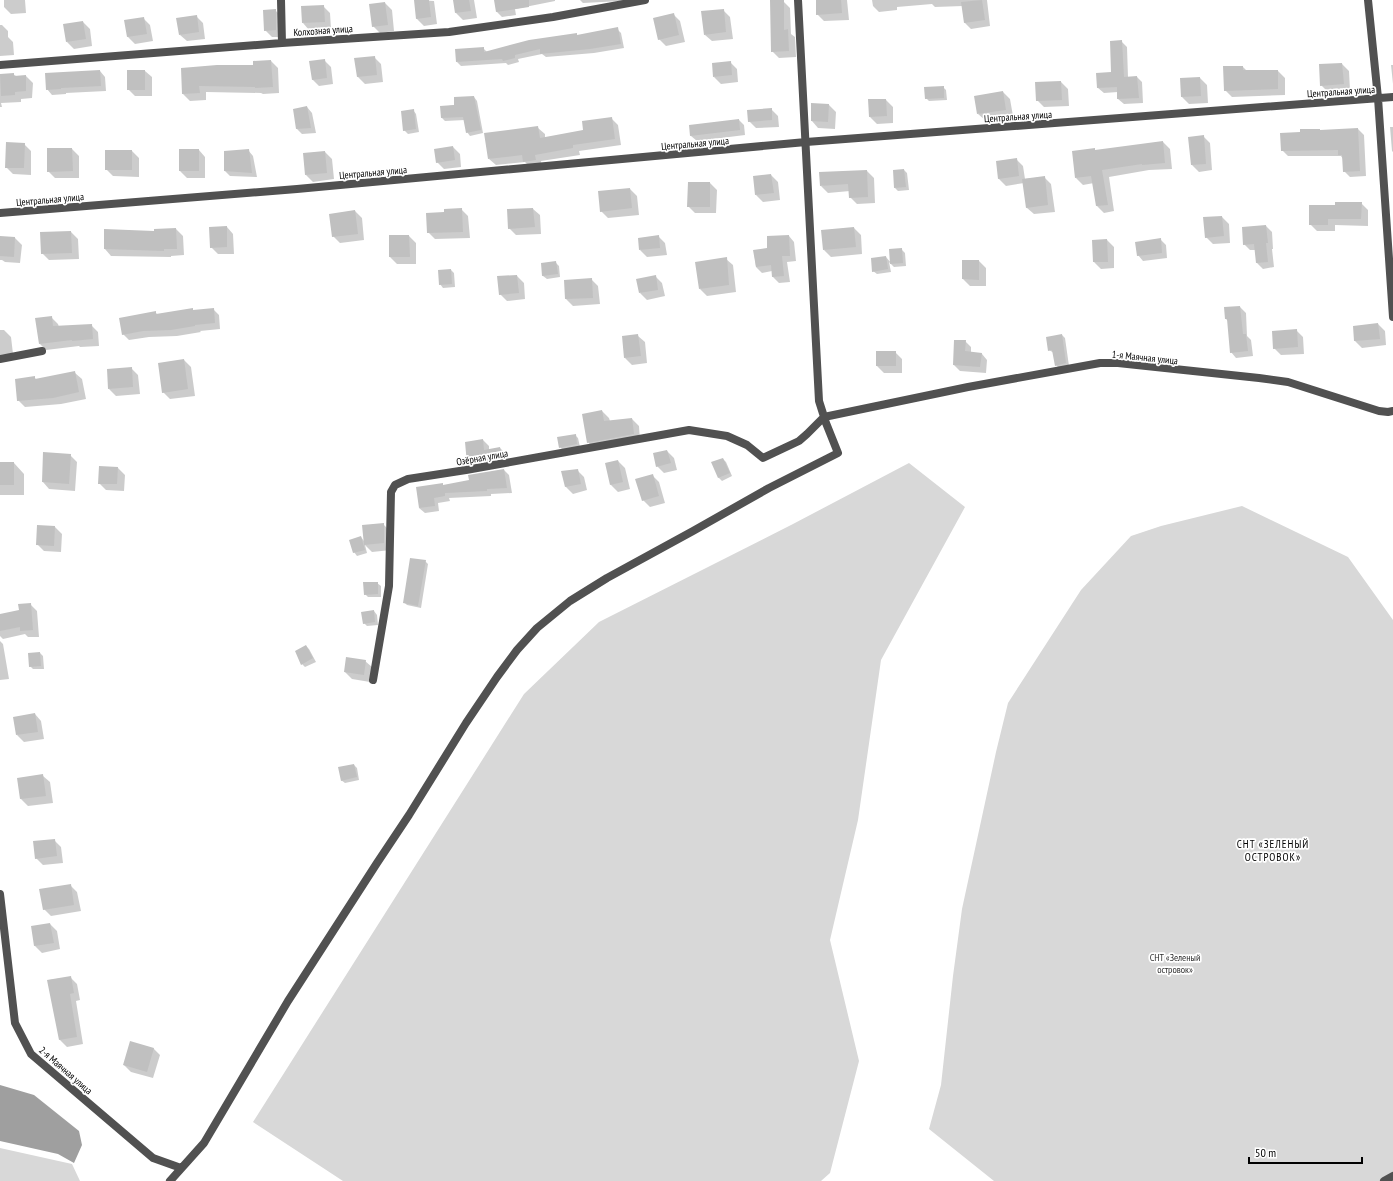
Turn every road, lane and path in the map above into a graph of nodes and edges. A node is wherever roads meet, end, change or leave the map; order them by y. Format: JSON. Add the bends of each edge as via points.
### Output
{"nodes":[{"id":1,"x":281,"y":0,"type":"edge"},
{"id":2,"x":645,"y":0,"type":"edge"},
{"id":3,"x":798,"y":0,"type":"edge"},
{"id":4,"x":1368,"y":0,"type":"edge"},
{"id":5,"x":282,"y":43,"type":"junction"},
{"id":6,"x":0,"y":65,"type":"edge"},
{"id":7,"x":1393,"y":97,"type":"edge"},
{"id":8,"x":1378,"y":98,"type":"junction"},
{"id":9,"x":806,"y":142,"type":"junction"},
{"id":10,"x":0,"y":213,"type":"edge"},
{"id":11,"x":1393,"y":317,"type":"edge"},
{"id":12,"x":42,"y":351,"type":"dead end"},
{"id":13,"x":0,"y":359,"type":"edge"},
{"id":14,"x":1393,"y":411,"type":"edge"},
{"id":15,"x":824,"y":417,"type":"junction"},
{"id":16,"x":373,"y":680,"type":"dead end"},
{"id":17,"x":0,"y":894,"type":"edge"},
{"id":18,"x":181,"y":1168,"type":"junction"},
{"id":19,"x":1393,"y":1176,"type":"edge"},
{"id":20,"x":170,"y":1181,"type":"edge"},
{"id":21,"x":1384,"y":1181,"type":"edge"}],
"edges":[{"from":1,"to":5,"type":"street"},
{"from":2,"to":5,"type":"street","name":"Колхозная улица","via":[[449,32]]},
{"from":3,"to":9,"type":"street"},
{"from":4,"to":8,"type":"street"},
{"from":5,"to":6,"type":"street","name":"Колхозная улица"},
{"from":7,"to":8,"type":"street","name":"Центральная улица"},
{"from":8,"to":9,"type":"street","name":"Центральная улица"},
{"from":8,"to":11,"type":"street"},
{"from":9,"to":10,"type":"street","name":"Центральная улица","via":[[297,189]]},
{"from":9,"to":15,"type":"street","via":[[819,401]]},
{"from":12,"to":13,"type":"street"},
{"from":14,"to":15,"type":"street","name":"1-я Маячная улица","via":[[1379,410],[1288,382],[1100,363]]},
{"from":15,"to":16,"type":"street","name":"Озёрная улица","via":[[799,441],[762,458],[747,445],[727,436],[689,430],[408,479],[395,485],[390,492],[389,586]]},
{"from":15,"to":18,"type":"street","via":[[838,453],[769,488],[607,578],[570,601],[537,628],[517,650],[466,723],[288,1001],[204,1143]]},
{"from":17,"to":18,"type":"street","name":"2-я Маячная улица","via":[[15,1023],[31,1054],[153,1158]]},
{"from":18,"to":20,"type":"street"},
{"from":19,"to":21,"type":"street"}]}
